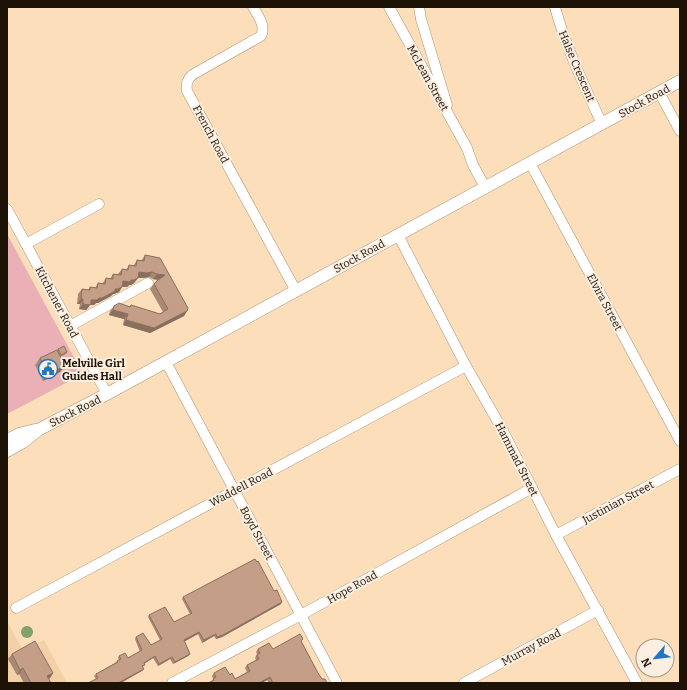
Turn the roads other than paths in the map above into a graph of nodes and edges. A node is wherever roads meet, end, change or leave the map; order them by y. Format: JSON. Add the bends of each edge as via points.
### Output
{"nodes":[{"id":1,"x":253,"y":7,"type":"edge"},
{"id":2,"x":389,"y":7,"type":"edge"},
{"id":3,"x":419,"y":7,"type":"edge"},
{"id":4,"x":555,"y":7,"type":"edge"},
{"id":5,"x":680,"y":81,"type":"edge"},
{"id":6,"x":659,"y":92,"type":"junction"},
{"id":7,"x":451,"y":118,"type":"junction"},
{"id":8,"x":602,"y":124,"type":"junction"},
{"id":9,"x":680,"y":130,"type":"edge"},
{"id":10,"x":530,"y":163,"type":"junction"},
{"id":11,"x":488,"y":186,"type":"junction"},
{"id":12,"x":99,"y":204,"type":"dead end"},
{"id":13,"x":7,"y":209,"type":"edge"},
{"id":14,"x":398,"y":235,"type":"junction"},
{"id":15,"x":26,"y":244,"type":"junction"},
{"id":16,"x":148,"y":283,"type":"dead end"},
{"id":17,"x":296,"y":291,"type":"junction"},
{"id":18,"x":70,"y":326,"type":"junction"},
{"id":19,"x":166,"y":362,"type":"junction"},
{"id":20,"x":466,"y":366,"type":"junction"},
{"id":21,"x":107,"y":394,"type":"junction"},
{"id":22,"x":38,"y":430,"type":"junction"},
{"id":23,"x":7,"y":440,"type":"edge"},
{"id":24,"x":680,"y":441,"type":"edge"},
{"id":25,"x":7,"y":451,"type":"edge"},
{"id":26,"x":680,"y":469,"type":"edge"},
{"id":27,"x":532,"y":488,"type":"junction"},
{"id":28,"x":234,"y":490,"type":"junction"},
{"id":29,"x":556,"y":535,"type":"junction"},
{"id":30,"x":16,"y":608,"type":"dead end"},
{"id":31,"x":598,"y":610,"type":"junction"},
{"id":32,"x":301,"y":615,"type":"junction"},
{"id":33,"x":172,"y":683,"type":"edge"},
{"id":34,"x":337,"y":683,"type":"edge"},
{"id":35,"x":464,"y":683,"type":"edge"},
{"id":36,"x":637,"y":683,"type":"edge"}],
"edges":[{"from":1,"to":17,"type":"street","name":"French Road","via":[[264,30],[261,36],[192,75],[187,79],[186,85]]},
{"from":2,"to":7,"type":"street","name":"McLean Street"},
{"from":3,"to":7,"type":"street"},
{"from":4,"to":8,"type":"street","name":"Halse Crescent","via":[[577,71]]},
{"from":5,"to":6,"type":"main road","name":"Stock Road"},
{"from":6,"to":8,"type":"main road","name":"Stock Road"},
{"from":6,"to":9,"type":"street"},
{"from":7,"to":11,"type":"street","name":"McLean Street","via":[[473,165]]},
{"from":8,"to":10,"type":"main road","name":"Stock Road"},
{"from":10,"to":11,"type":"main road","name":"Stock Road"},
{"from":10,"to":24,"type":"street","name":"Elvira Street"},
{"from":11,"to":14,"type":"main road","name":"Stock Road"},
{"from":12,"to":15,"type":"street"},
{"from":13,"to":15,"type":"street","name":"Kitchener Road"},
{"from":14,"to":17,"type":"main road","name":"Stock Road"},
{"from":14,"to":20,"type":"street","name":"Hammad Street"},
{"from":15,"to":18,"type":"street","name":"Kitchener Road"},
{"from":16,"to":18,"type":"street"},
{"from":17,"to":19,"type":"main road","name":"Stock Road"},
{"from":18,"to":21,"type":"street","name":"Kitchener Road"},
{"from":19,"to":21,"type":"main road","name":"Stock Road"},
{"from":19,"to":28,"type":"street","name":"Boyd Street"},
{"from":20,"to":27,"type":"street","name":"Hammad Street"},
{"from":20,"to":28,"type":"street","name":"Waddell Road"},
{"from":21,"to":22,"type":"main road","name":"Stock Road"},
{"from":22,"to":23,"type":"main road","name":"Stock Road"},
{"from":22,"to":25,"type":"main road","name":"Stock Road"},
{"from":26,"to":29,"type":"street","name":"Justinian Street"},
{"from":27,"to":29,"type":"street","name":"Hammad Street"},
{"from":27,"to":32,"type":"street","name":"Hope Road"},
{"from":28,"to":30,"type":"street","name":"Waddell Road"},
{"from":28,"to":32,"type":"street","name":"Boyd Street"},
{"from":29,"to":31,"type":"street","name":"Hammad Street"},
{"from":31,"to":35,"type":"street","name":"Murray Road"},
{"from":31,"to":36,"type":"street","name":"Hammad Street"},
{"from":32,"to":33,"type":"street","name":"Hope Road"},
{"from":32,"to":34,"type":"street","name":"Boyd Street"}]}
